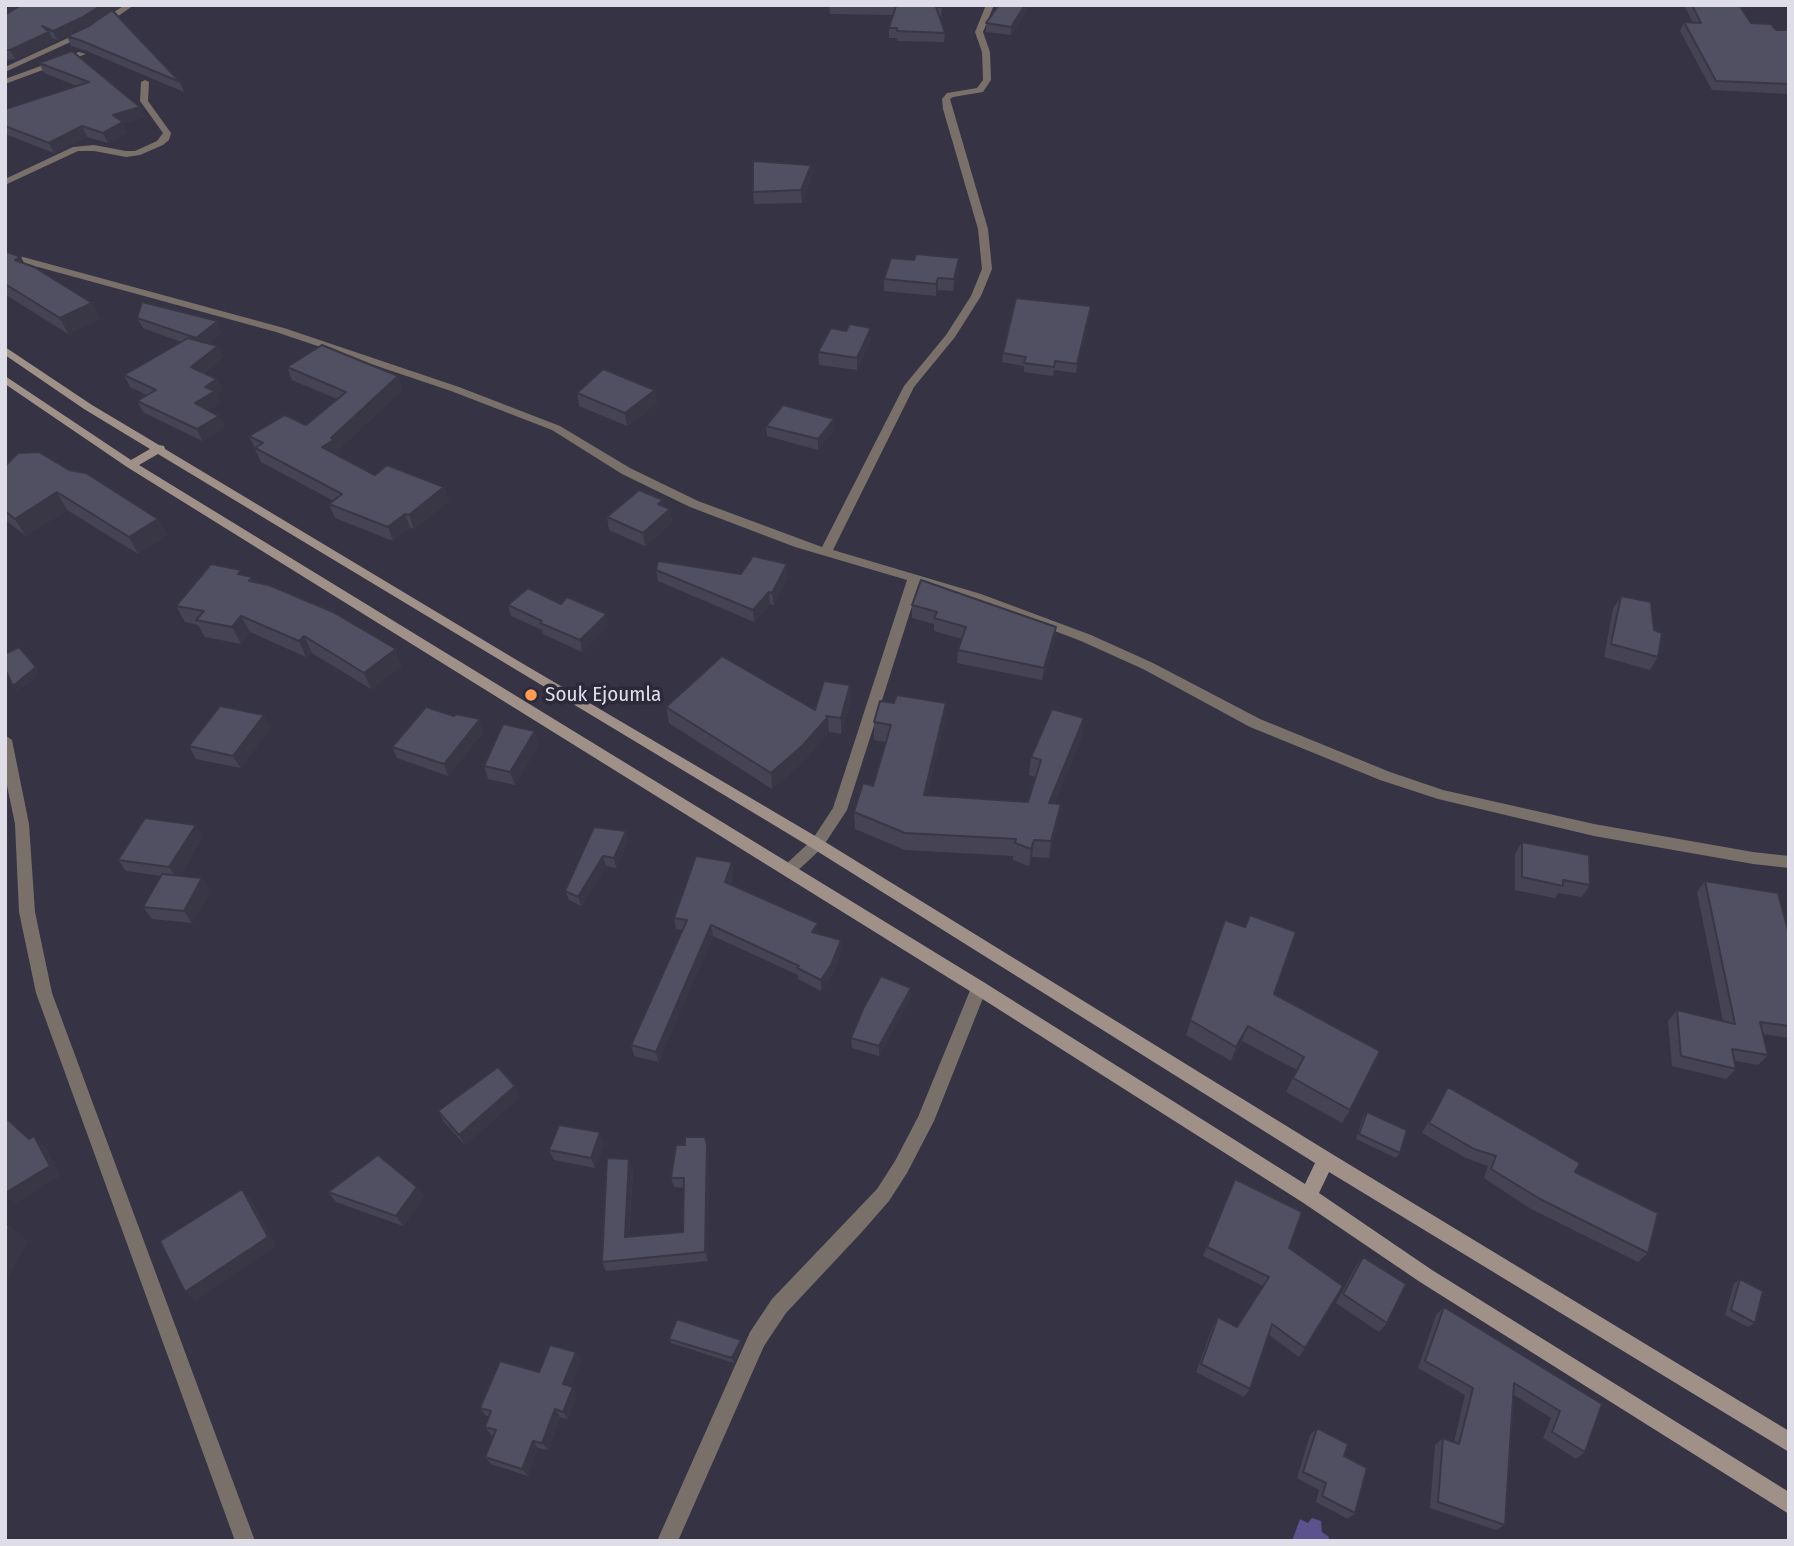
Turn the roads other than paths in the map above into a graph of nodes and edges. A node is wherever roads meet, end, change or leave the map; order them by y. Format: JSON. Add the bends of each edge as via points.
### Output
{"nodes":[{"id":1,"x":131,"y":5,"type":"edge"},
{"id":2,"x":990,"y":5,"type":"edge"},
{"id":3,"x":82,"y":54,"type":"edge"},
{"id":4,"x":5,"y":70,"type":"edge"},
{"id":5,"x":5,"y":82,"type":"edge"},
{"id":6,"x":145,"y":82,"type":"edge"},
{"id":7,"x":5,"y":182,"type":"edge"},
{"id":8,"x":5,"y":255,"type":"edge"},
{"id":9,"x":5,"y":350,"type":"edge"},
{"id":10,"x":5,"y":379,"type":"edge"},
{"id":11,"x":160,"y":449,"type":"junction"},
{"id":12,"x":131,"y":465,"type":"junction"},
{"id":13,"x":826,"y":551,"type":"junction"},
{"id":14,"x":914,"y":579,"type":"junction"},
{"id":15,"x":5,"y":740,"type":"edge"},
{"id":16,"x":817,"y":844,"type":"junction"},
{"id":17,"x":1789,"y":862,"type":"edge"},
{"id":18,"x":789,"y":870,"type":"junction"},
{"id":19,"x":979,"y":988,"type":"junction"},
{"id":20,"x":1326,"y":1160,"type":"junction"},
{"id":21,"x":1308,"y":1196,"type":"junction"},
{"id":22,"x":1789,"y":1442,"type":"edge"},
{"id":23,"x":1789,"y":1504,"type":"edge"},
{"id":24,"x":245,"y":1541,"type":"edge"},
{"id":25,"x":667,"y":1541,"type":"edge"}],
"edges":[{"from":1,"to":4,"type":"street","via":[[89,32]]},
{"from":2,"to":13,"type":"street","via":[[979,32],[986,51],[987,80],[980,90],[947,99],[984,229],[987,269],[950,337],[909,386]]},
{"from":3,"to":5,"type":"street"},
{"from":6,"to":7,"type":"street","via":[[144,101],[167,133],[160,143],[126,154],[76,149]]},
{"from":8,"to":13,"type":"street","via":[[279,330],[455,389],[556,428],[626,471],[694,504]]},
{"from":9,"to":11,"type":"main road"},
{"from":10,"to":12,"type":"main road"},
{"from":11,"to":12,"type":"main road"},
{"from":11,"to":16,"type":"main road"},
{"from":12,"to":18,"type":"main road"},
{"from":13,"to":14,"type":"street"},
{"from":14,"to":16,"type":"street","via":[[840,810]]},
{"from":14,"to":17,"type":"street","via":[[1086,638],[1287,737],[1443,795],[1607,832]]},
{"from":15,"to":24,"type":"street","via":[[22,824],[27,912],[44,993]]},
{"from":16,"to":18,"type":"street"},
{"from":16,"to":20,"type":"main road"},
{"from":18,"to":19,"type":"main road"},
{"from":19,"to":21,"type":"main road"},
{"from":19,"to":25,"type":"street","via":[[925,1121],[901,1167],[855,1227],[779,1306],[757,1339]]},
{"from":20,"to":21,"type":"main road"},
{"from":20,"to":22,"type":"main road"},
{"from":21,"to":23,"type":"main road","via":[[1426,1276]]}]}
